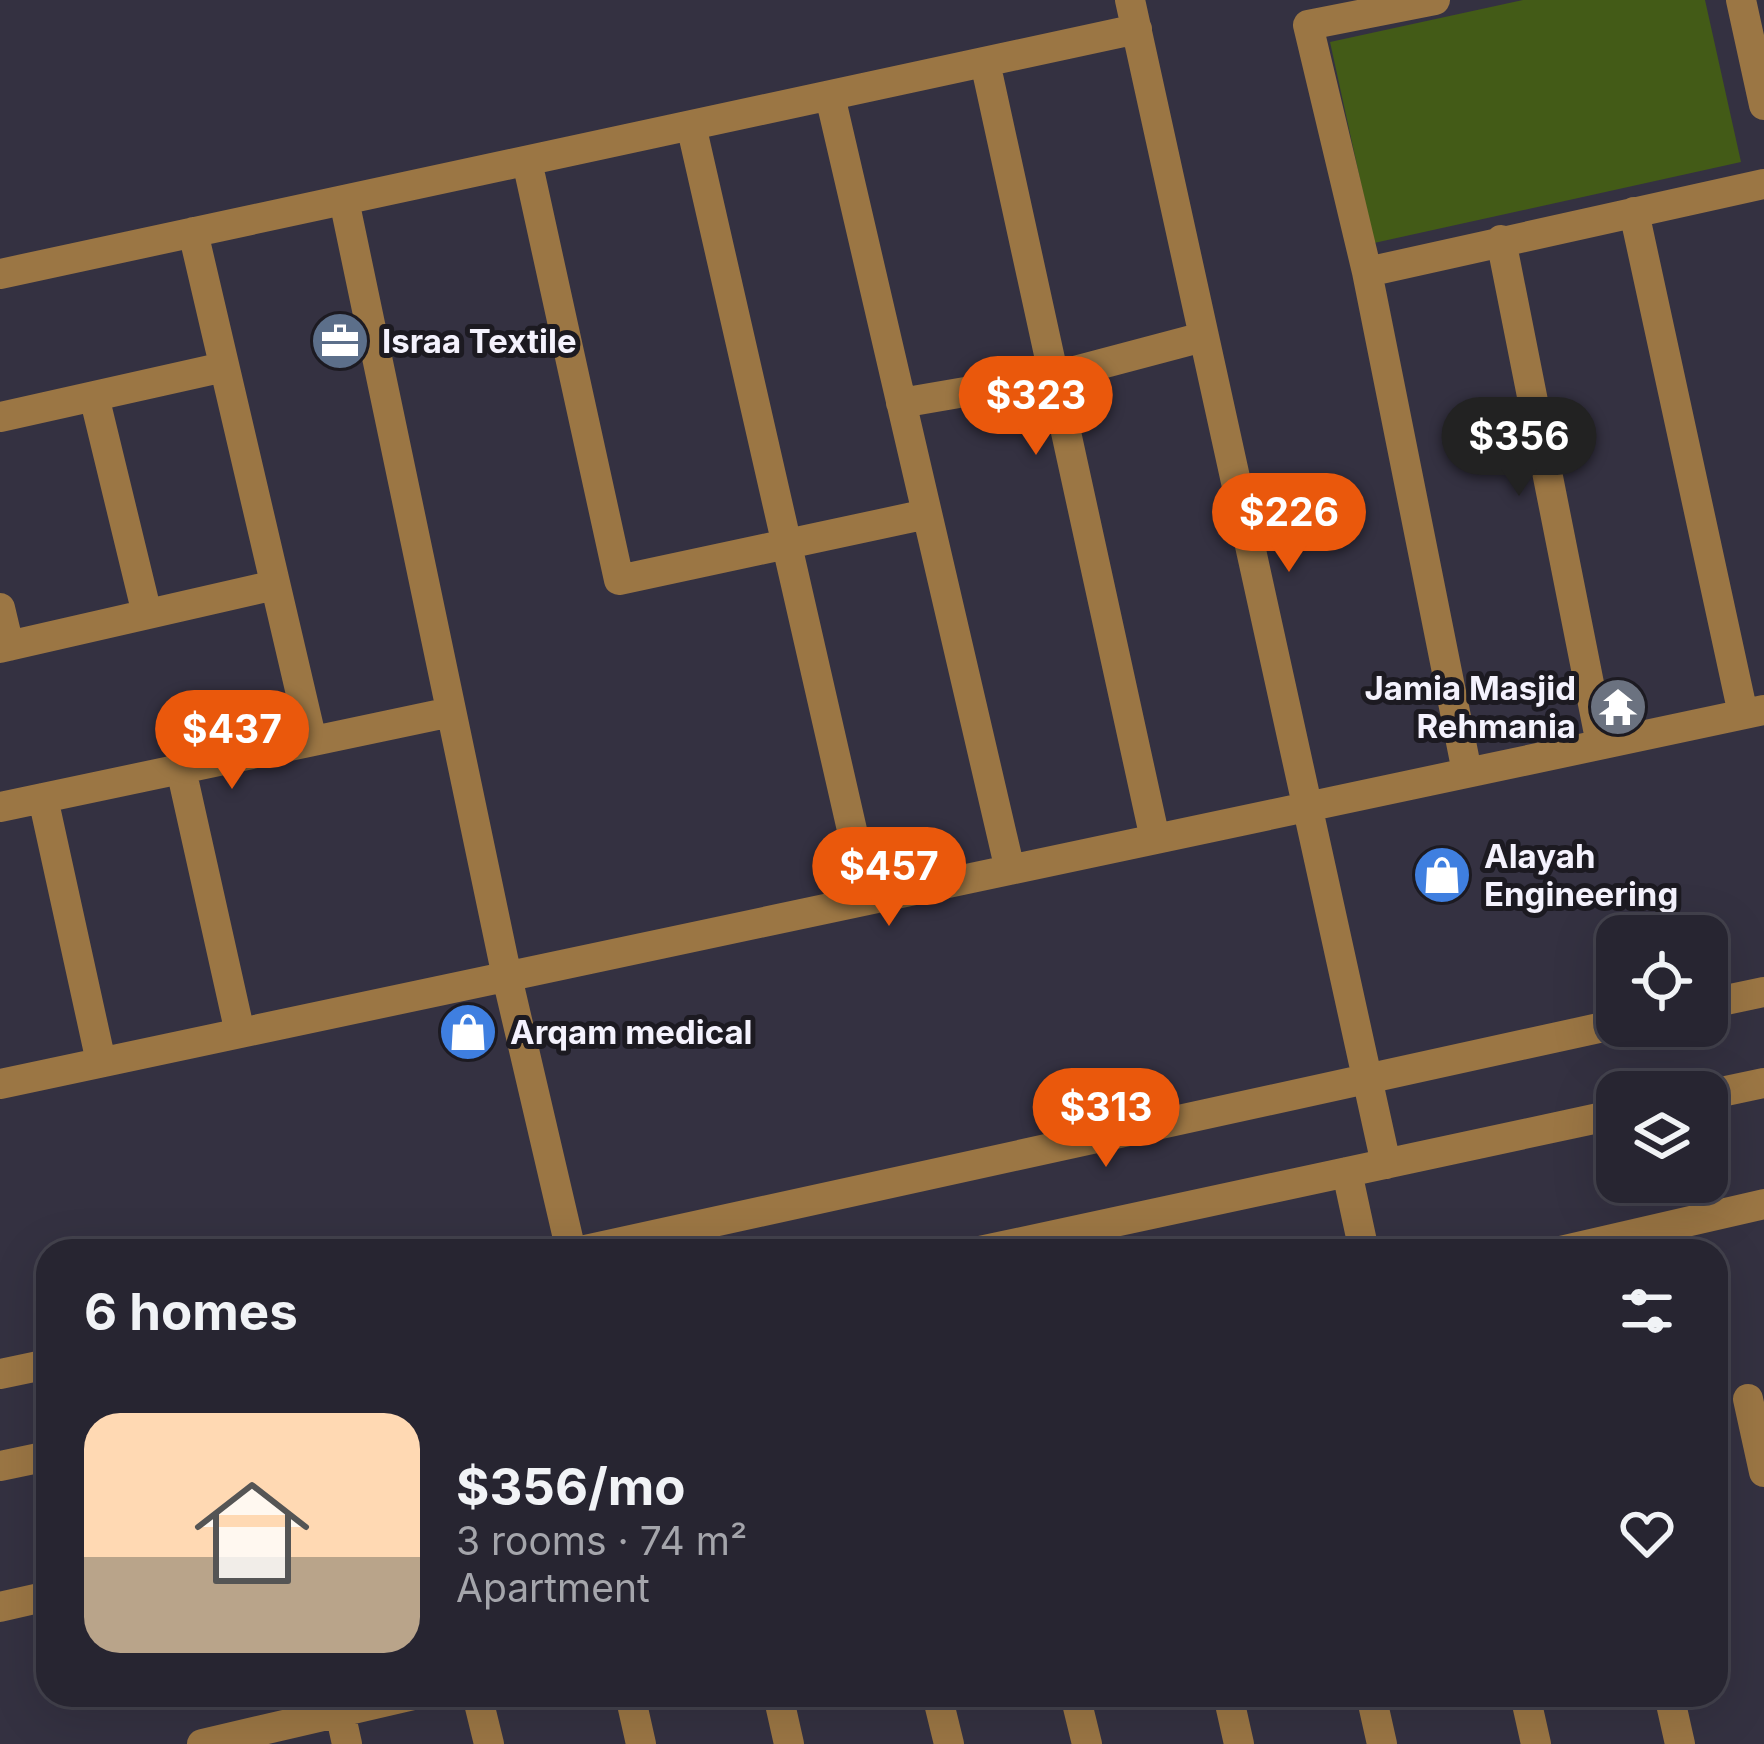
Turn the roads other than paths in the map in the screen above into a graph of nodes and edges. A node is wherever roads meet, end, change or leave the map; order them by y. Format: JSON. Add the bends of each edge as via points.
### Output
{"nodes":[{"id":1,"x":1435,"y":0,"type":"edge"},
{"id":2,"x":1741,"y":0,"type":"edge"},
{"id":3,"x":1305,"y":13,"type":"edge"},
{"id":4,"x":1134,"y":15,"type":"edge"},
{"id":5,"x":985,"y":62,"type":"junction"},
{"id":6,"x":830,"y":96,"type":"junction"},
{"id":7,"x":1764,"y":105,"type":"edge"},
{"id":8,"x":691,"y":125,"type":"junction"},
{"id":9,"x":527,"y":160,"type":"junction"},
{"id":10,"x":1764,"y":184,"type":"edge"},
{"id":11,"x":344,"y":200,"type":"junction"},
{"id":12,"x":1634,"y":212,"type":"junction"},
{"id":13,"x":193,"y":232,"type":"junction"},
{"id":14,"x":1501,"y":240,"type":"junction"},
{"id":15,"x":1366,"y":272,"type":"junction"},
{"id":16,"x":0,"y":274,"type":"edge"},
{"id":17,"x":1203,"y":337,"type":"junction"},
{"id":18,"x":224,"y":367,"type":"junction"},
{"id":19,"x":1052,"y":377,"type":"junction"},
{"id":20,"x":94,"y":396,"type":"junction"},
{"id":21,"x":901,"y":403,"type":"junction"},
{"id":22,"x":0,"y":417,"type":"edge"},
{"id":23,"x":928,"y":514,"type":"junction"},
{"id":24,"x":787,"y":545,"type":"junction"},
{"id":25,"x":275,"y":586,"type":"junction"},
{"id":26,"x":0,"y":608,"type":"edge"},
{"id":27,"x":147,"y":614,"type":"junction"},
{"id":28,"x":4,"y":646,"type":"edge"},
{"id":29,"x":451,"y":712,"type":"junction"},
{"id":30,"x":1754,"y":712,"type":"edge"},
{"id":31,"x":312,"y":741,"type":"junction"},
{"id":32,"x":1601,"y":744,"type":"junction"},
{"id":33,"x":181,"y":769,"type":"junction"},
{"id":34,"x":1467,"y":772,"type":"junction"},
{"id":35,"x":43,"y":798,"type":"junction"},
{"id":36,"x":0,"y":807,"type":"edge"},
{"id":37,"x":1306,"y":807,"type":"junction"},
{"id":38,"x":1155,"y":839,"type":"junction"},
{"id":39,"x":1010,"y":870,"type":"junction"},
{"id":40,"x":868,"y":900,"type":"junction"},
{"id":41,"x":507,"y":976,"type":"junction"},
{"id":42,"x":1764,"y":992,"type":"edge"},
{"id":43,"x":1728,"y":1000,"type":"edge"},
{"id":44,"x":1596,"y":1029,"type":"edge"},
{"id":45,"x":240,"y":1033,"type":"junction"},
{"id":46,"x":101,"y":1062,"type":"junction"},
{"id":47,"x":1367,"y":1078,"type":"junction"},
{"id":48,"x":1764,"y":1083,"type":"edge"},
{"id":49,"x":0,"y":1084,"type":"edge"},
{"id":50,"x":1728,"y":1091,"type":"edge"},
{"id":51,"x":1596,"y":1119,"type":"edge"},
{"id":52,"x":1386,"y":1164,"type":"junction"},
{"id":53,"x":1347,"y":1172,"type":"junction"},
{"id":54,"x":1764,"y":1204,"type":"edge"},
{"id":55,"x":568,"y":1239,"type":"edge"},
{"id":56,"x":684,"y":1239,"type":"edge"},
{"id":57,"x":1036,"y":1239,"type":"edge"},
{"id":58,"x":1361,"y":1239,"type":"edge"},
{"id":59,"x":1612,"y":1239,"type":"edge"},
{"id":60,"x":36,"y":1366,"type":"edge"},
{"id":61,"x":0,"y":1374,"type":"edge"},
{"id":62,"x":1756,"y":1397,"type":"edge"},
{"id":63,"x":36,"y":1458,"type":"edge"},
{"id":64,"x":0,"y":1466,"type":"edge"},
{"id":65,"x":1764,"y":1472,"type":"edge"},
{"id":66,"x":36,"y":1599,"type":"edge"},
{"id":67,"x":0,"y":1607,"type":"edge"},
{"id":68,"x":362,"y":1707,"type":"edge"},
{"id":69,"x":480,"y":1707,"type":"edge"},
{"id":70,"x":633,"y":1707,"type":"edge"},
{"id":71,"x":781,"y":1707,"type":"edge"},
{"id":72,"x":941,"y":1707,"type":"edge"},
{"id":73,"x":1078,"y":1707,"type":"edge"},
{"id":74,"x":1231,"y":1707,"type":"edge"},
{"id":75,"x":1374,"y":1707,"type":"edge"},
{"id":76,"x":1528,"y":1707,"type":"edge"},
{"id":77,"x":1672,"y":1707,"type":"edge"},
{"id":78,"x":340,"y":1712,"type":"junction"},
{"id":79,"x":207,"y":1743,"type":"edge"},
{"id":80,"x":347,"y":1744,"type":"edge"},
{"id":81,"x":489,"y":1744,"type":"edge"},
{"id":82,"x":641,"y":1744,"type":"edge"},
{"id":83,"x":789,"y":1744,"type":"edge"},
{"id":84,"x":949,"y":1744,"type":"edge"},
{"id":85,"x":1087,"y":1744,"type":"edge"},
{"id":86,"x":1239,"y":1744,"type":"edge"},
{"id":87,"x":1382,"y":1744,"type":"edge"},
{"id":88,"x":1536,"y":1744,"type":"edge"},
{"id":89,"x":1680,"y":1744,"type":"edge"}],
"edges":[{"from":1,"to":3,"type":"street"},
{"from":2,"to":7,"type":"street"},
{"from":3,"to":15,"type":"street"},
{"from":4,"to":5,"type":"street"},
{"from":4,"to":17,"type":"street"},
{"from":5,"to":6,"type":"street"},
{"from":5,"to":19,"type":"street"},
{"from":6,"to":8,"type":"street"},
{"from":6,"to":21,"type":"street"},
{"from":8,"to":9,"type":"street"},
{"from":8,"to":24,"type":"street"},
{"from":9,"to":11,"type":"street"},
{"from":9,"to":24,"type":"street","via":[[619,580]]},
{"from":10,"to":12,"type":"street"},
{"from":11,"to":13,"type":"street"},
{"from":11,"to":29,"type":"street"},
{"from":12,"to":14,"type":"street"},
{"from":12,"to":30,"type":"street"},
{"from":13,"to":16,"type":"street"},
{"from":13,"to":18,"type":"street"},
{"from":14,"to":15,"type":"street"},
{"from":14,"to":32,"type":"street"},
{"from":15,"to":34,"type":"street"},
{"from":17,"to":19,"type":"street"},
{"from":17,"to":37,"type":"street"},
{"from":18,"to":20,"type":"street"},
{"from":18,"to":25,"type":"street"},
{"from":19,"to":21,"type":"street"},
{"from":19,"to":38,"type":"street"},
{"from":20,"to":22,"type":"street"},
{"from":20,"to":27,"type":"street"},
{"from":21,"to":23,"type":"street"},
{"from":23,"to":24,"type":"street"},
{"from":23,"to":39,"type":"street"},
{"from":24,"to":40,"type":"street"},
{"from":25,"to":27,"type":"street"},
{"from":25,"to":31,"type":"street"},
{"from":26,"to":28,"type":"street"},
{"from":27,"to":28,"type":"street"},
{"from":29,"to":31,"type":"street"},
{"from":29,"to":41,"type":"street"},
{"from":30,"to":32,"type":"street"},
{"from":31,"to":33,"type":"street"},
{"from":32,"to":34,"type":"street"},
{"from":33,"to":35,"type":"street"},
{"from":33,"to":45,"type":"street"},
{"from":34,"to":37,"type":"street"},
{"from":35,"to":36,"type":"street"},
{"from":35,"to":46,"type":"street"},
{"from":37,"to":38,"type":"street"},
{"from":37,"to":47,"type":"street"},
{"from":38,"to":39,"type":"street"},
{"from":39,"to":40,"type":"street"},
{"from":40,"to":41,"type":"street"},
{"from":41,"to":45,"type":"street"},
{"from":41,"to":55,"type":"street"},
{"from":42,"to":43,"type":"street"},
{"from":44,"to":47,"type":"street"},
{"from":45,"to":46,"type":"street"},
{"from":46,"to":49,"type":"street"},
{"from":47,"to":52,"type":"street"},
{"from":47,"to":56,"type":"street"},
{"from":48,"to":50,"type":"street"},
{"from":51,"to":52,"type":"street"},
{"from":52,"to":53,"type":"street"},
{"from":53,"to":57,"type":"street"},
{"from":53,"to":58,"type":"street"},
{"from":54,"to":59,"type":"street"},
{"from":60,"to":61,"type":"street"},
{"from":62,"to":65,"type":"street"},
{"from":63,"to":64,"type":"street"},
{"from":66,"to":67,"type":"street"},
{"from":68,"to":78,"type":"street"},
{"from":69,"to":81,"type":"street"},
{"from":70,"to":82,"type":"street"},
{"from":71,"to":83,"type":"street"},
{"from":72,"to":84,"type":"street"},
{"from":73,"to":85,"type":"street"},
{"from":74,"to":86,"type":"street"},
{"from":75,"to":87,"type":"street"},
{"from":76,"to":88,"type":"street"},
{"from":77,"to":89,"type":"street"},
{"from":78,"to":79,"type":"street"},
{"from":78,"to":80,"type":"street"}]}
